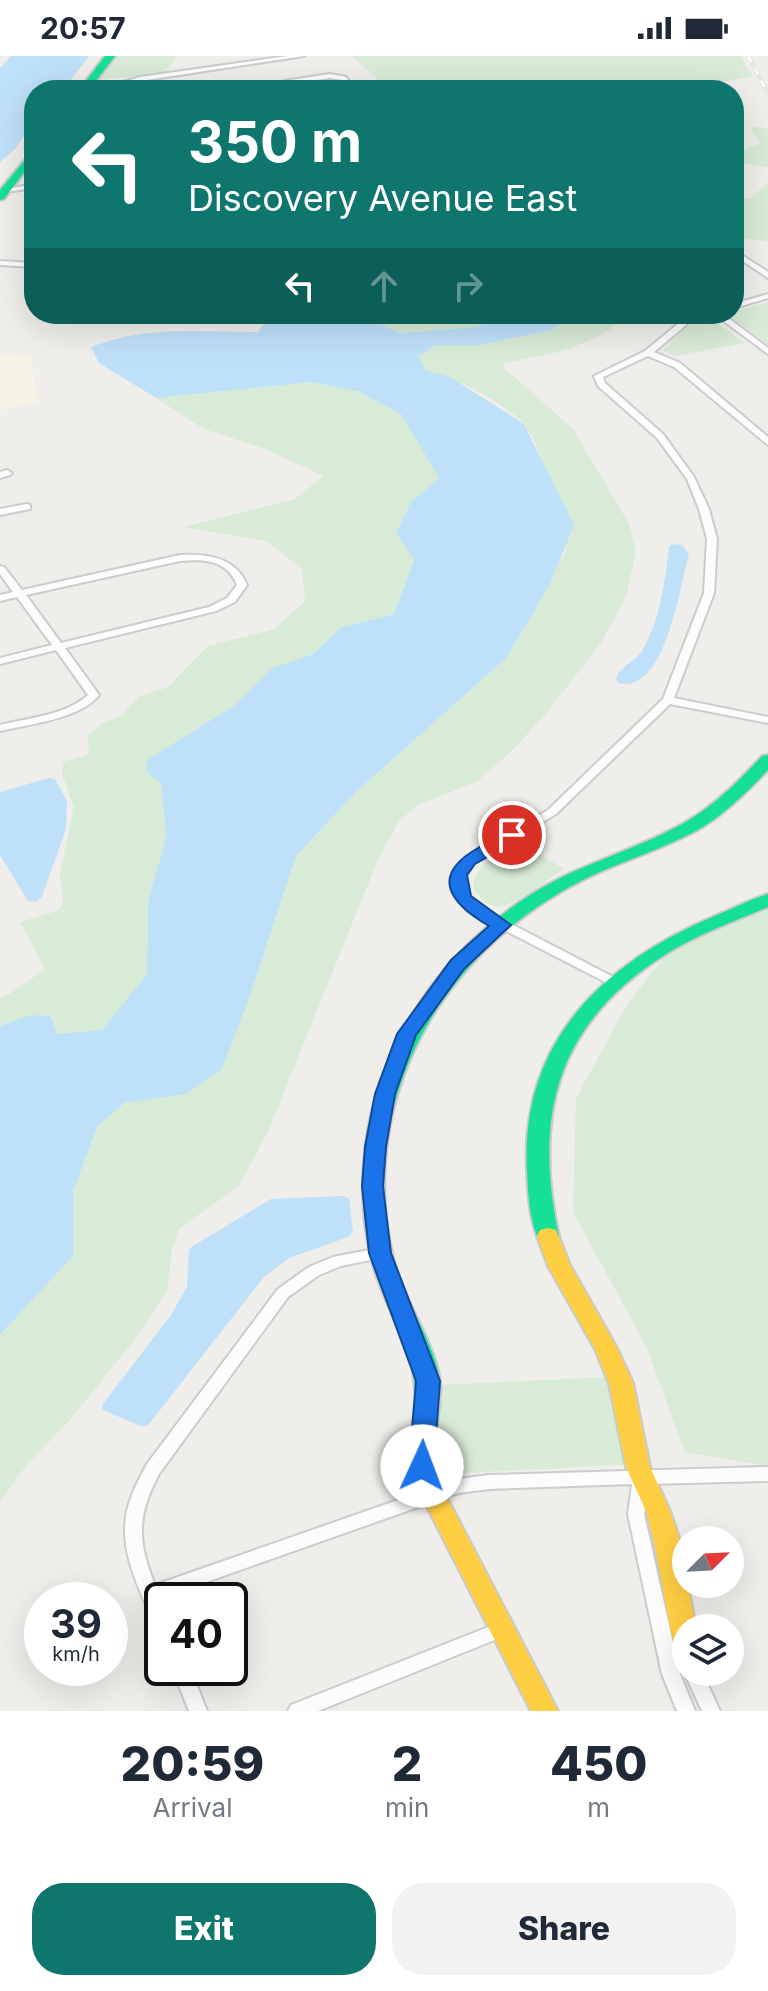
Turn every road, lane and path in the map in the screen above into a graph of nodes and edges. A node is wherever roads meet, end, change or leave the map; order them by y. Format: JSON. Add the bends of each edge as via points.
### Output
{"nodes":[{"id":1,"x":110,"y":56,"type":"edge"},
{"id":2,"x":214,"y":56,"type":"edge"},
{"id":3,"x":301,"y":56,"type":"edge"},
{"id":4,"x":204,"y":71,"type":"junction"},
{"id":5,"x":92,"y":80,"type":"edge"},
{"id":6,"x":137,"y":80,"type":"edge"},
{"id":7,"x":318,"y":80,"type":"edge"},
{"id":8,"x":347,"y":80,"type":"edge"},
{"id":9,"x":24,"y":166,"type":"edge"},
{"id":10,"x":24,"y":189,"type":"edge"},
{"id":11,"x":3,"y":194,"type":"edge"},
{"id":12,"x":744,"y":259,"type":"edge"},
{"id":13,"x":0,"y":263,"type":"edge"},
{"id":14,"x":24,"y":264,"type":"edge"},
{"id":15,"x":768,"y":276,"type":"edge"},
{"id":16,"x":768,"y":296,"type":"edge"},
{"id":17,"x":744,"y":303,"type":"edge"},
{"id":18,"x":683,"y":324,"type":"edge"},
{"id":19,"x":731,"y":324,"type":"edge"},
{"id":20,"x":768,"y":352,"type":"edge"},
{"id":21,"x":648,"y":353,"type":"junction"},
{"id":22,"x":768,"y":442,"type":"edge"},
{"id":23,"x":27,"y":507,"type":"dead end"},
{"id":24,"x":0,"y":512,"type":"edge"},
{"id":25,"x":1,"y":569,"type":"edge"},
{"id":26,"x":18,"y":594,"type":"junction"},
{"id":27,"x":0,"y":598,"type":"edge"},
{"id":28,"x":57,"y":647,"type":"junction"},
{"id":29,"x":0,"y":661,"type":"edge"},
{"id":30,"x":668,"y":700,"type":"junction"},
{"id":31,"x":768,"y":720,"type":"edge"},
{"id":32,"x":0,"y":728,"type":"edge"},
{"id":33,"x":768,"y":760,"type":"edge"},
{"id":34,"x":768,"y":900,"type":"edge"},
{"id":35,"x":501,"y":925,"type":"junction"},
{"id":36,"x":613,"y":982,"type":"junction"},
{"id":37,"x":380,"y":1253,"type":"junction"},
{"id":38,"x":768,"y":1474,"type":"edge"},
{"id":39,"x":641,"y":1477,"type":"junction"},
{"id":40,"x":432,"y":1493,"type":"junction"},
{"id":41,"x":146,"y":1582,"type":"edge"},
{"id":42,"x":184,"y":1582,"type":"edge"},
{"id":43,"x":680,"y":1614,"type":"edge"},
{"id":44,"x":501,"y":1630,"type":"junction"},
{"id":45,"x":188,"y":1686,"type":"edge"},
{"id":46,"x":699,"y":1686,"type":"edge"},
{"id":47,"x":198,"y":1711,"type":"edge"},
{"id":48,"x":297,"y":1711,"type":"edge"},
{"id":49,"x":545,"y":1711,"type":"edge"},
{"id":50,"x":686,"y":1711,"type":"edge"},
{"id":51,"x":711,"y":1711,"type":"edge"}],
"edges":[{"from":1,"to":5,"type":"street"},
{"from":2,"to":4,"type":"street"},
{"from":3,"to":4,"type":"street"},
{"from":4,"to":6,"type":"street"},
{"from":7,"to":8,"type":"street"},
{"from":9,"to":11,"type":"street"},
{"from":10,"to":11,"type":"street"},
{"from":12,"to":15,"type":"street"},
{"from":13,"to":14,"type":"street"},
{"from":16,"to":17,"type":"street"},
{"from":18,"to":21,"type":"street"},
{"from":19,"to":20,"type":"street"},
{"from":21,"to":22,"type":"street","via":[[677,365]]},
{"from":21,"to":30,"type":"street","via":[[598,376],[677,456],[704,509],[712,539],[709,593]]},
{"from":23,"to":24,"type":"street"},
{"from":25,"to":26,"type":"street"},
{"from":26,"to":27,"type":"street"},
{"from":26,"to":28,"type":"street"},
{"from":26,"to":28,"type":"street","via":[[180,558],[209,559],[234,569],[241,580],[240,591],[223,605]]},
{"from":28,"to":29,"type":"street"},
{"from":28,"to":32,"type":"street","via":[[94,698]]},
{"from":30,"to":31,"type":"street"},
{"from":30,"to":35,"type":"street","via":[[552,812],[469,861],[457,882],[459,890],[471,908]]},
{"from":33,"to":35,"type":"street","via":[[705,818],[557,886]]},
{"from":34,"to":36,"type":"street","via":[[678,940]]},
{"from":35,"to":36,"type":"street"},
{"from":35,"to":37,"type":"street","via":[[457,964],[407,1034],[385,1094],[375,1147],[372,1186]]},
{"from":36,"to":39,"type":"street","via":[[579,1022],[549,1071],[535,1129],[535,1170],[552,1249],[621,1383]]},
{"from":37,"to":40,"type":"street","via":[[428,1381],[422,1466]]},
{"from":37,"to":41,"type":"street","via":[[338,1261],[283,1293],[153,1469],[137,1496],[132,1519],[137,1560]]},
{"from":38,"to":39,"type":"street"},
{"from":39,"to":40,"type":"street","via":[[489,1482]]},
{"from":39,"to":43,"type":"street","via":[[658,1512]]},
{"from":39,"to":50,"type":"street","via":[[636,1514],[671,1674]]},
{"from":40,"to":42,"type":"street"},
{"from":40,"to":44,"type":"street"},
{"from":44,"to":48,"type":"street"},
{"from":44,"to":49,"type":"street"},
{"from":45,"to":47,"type":"street"},
{"from":46,"to":51,"type":"street"}]}
